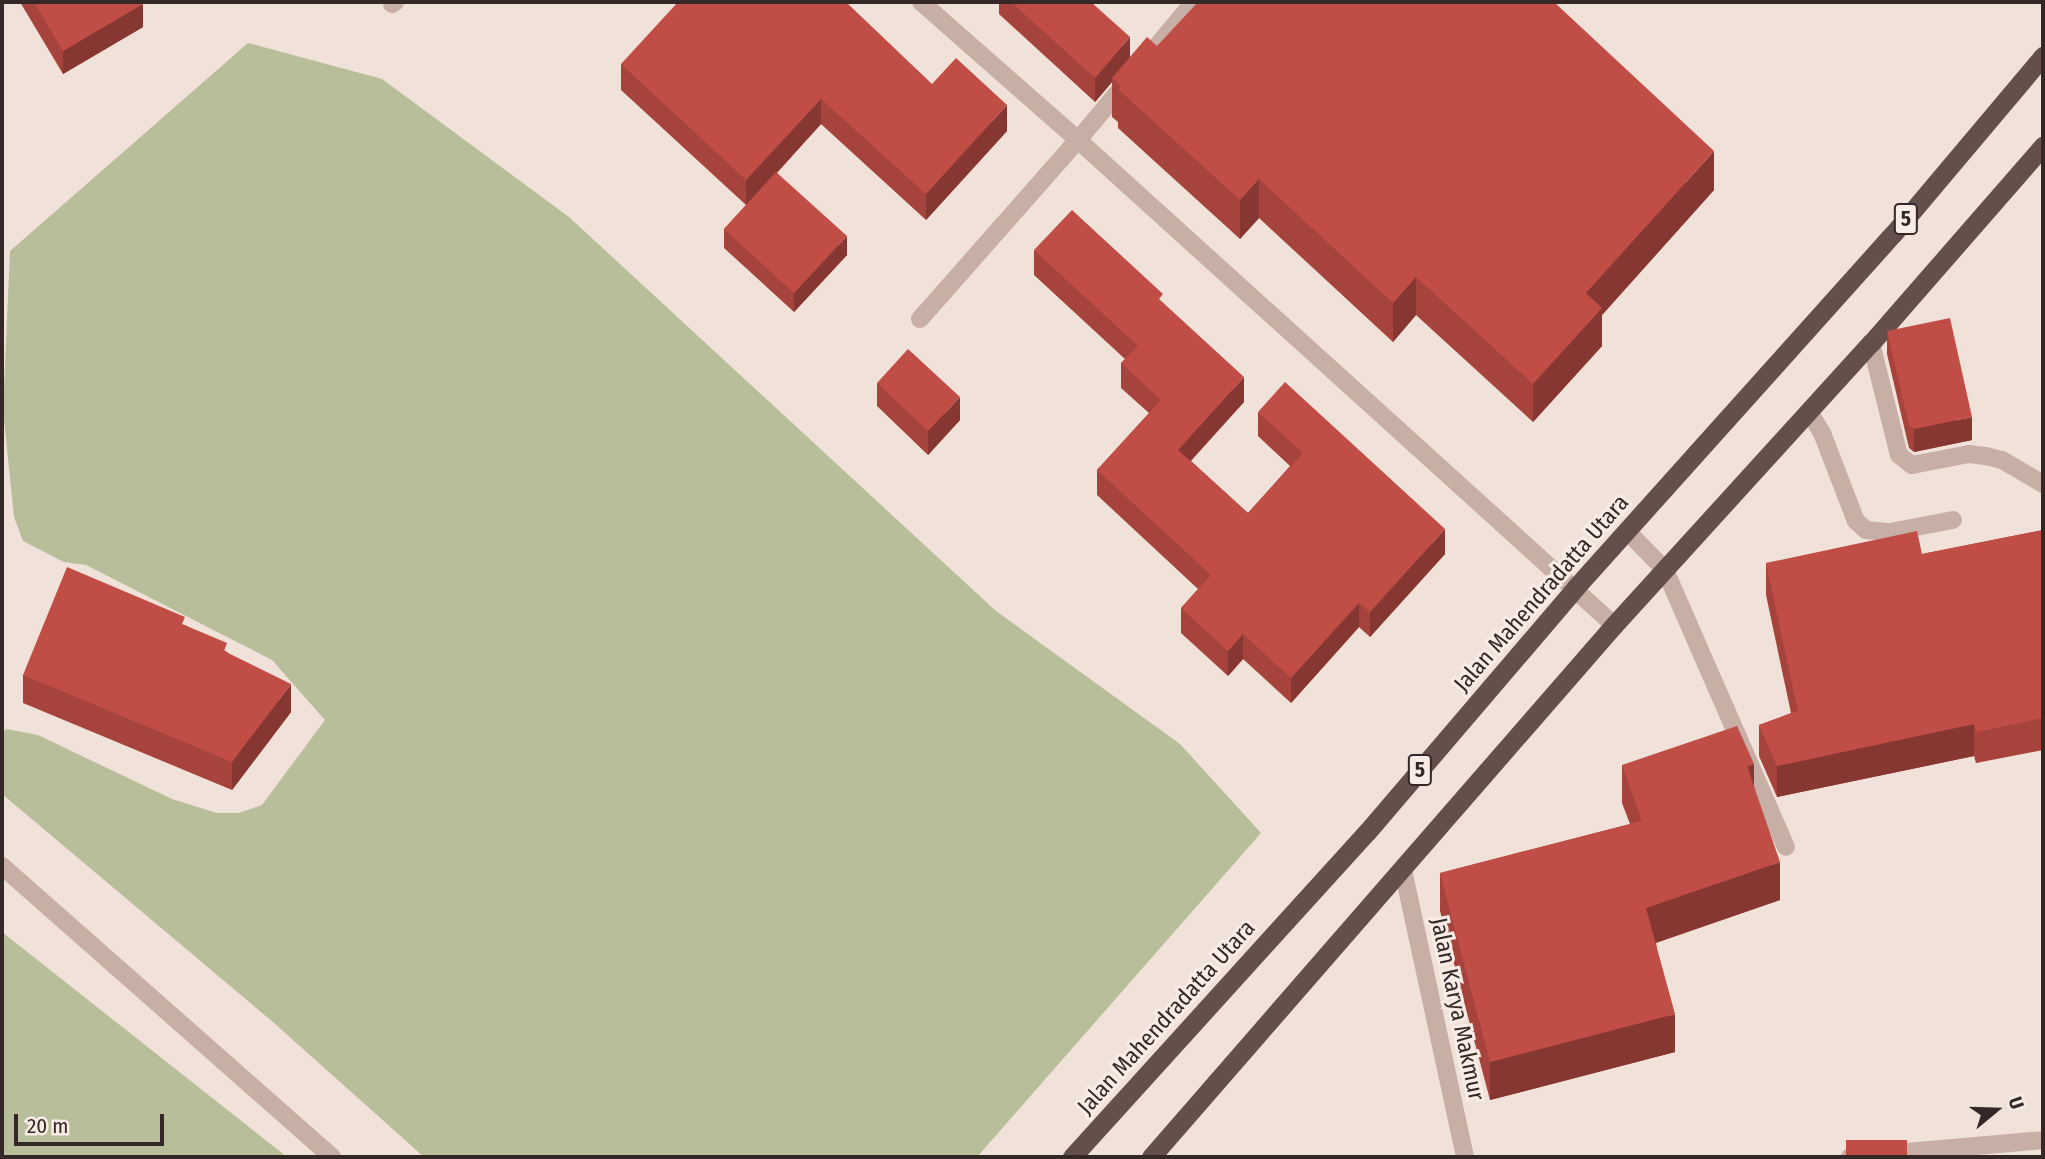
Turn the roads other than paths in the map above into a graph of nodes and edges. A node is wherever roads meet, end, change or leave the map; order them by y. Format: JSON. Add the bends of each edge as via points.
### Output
{"nodes":[{"id":1,"x":921,"y":2,"type":"edge"},
{"id":2,"x":1194,"y":2,"type":"edge"},
{"id":3,"x":2043,"y":56,"type":"edge"},
{"id":4,"x":1078,"y":140,"type":"junction"},
{"id":5,"x":2043,"y":146,"type":"edge"},
{"id":6,"x":920,"y":319,"type":"dead end"},
{"id":7,"x":1871,"y":343,"type":"junction"},
{"id":8,"x":1809,"y":412,"type":"junction"},
{"id":9,"x":2043,"y":484,"type":"edge"},
{"id":10,"x":1953,"y":520,"type":"dead end"},
{"id":11,"x":1627,"y":531,"type":"junction"},
{"id":12,"x":1665,"y":570,"type":"junction"},
{"id":13,"x":1576,"y":587,"type":"junction"},
{"id":14,"x":1614,"y":625,"type":"junction"},
{"id":15,"x":1786,"y":847,"type":"dead end"},
{"id":16,"x":2,"y":866,"type":"edge"},
{"id":17,"x":1403,"y":870,"type":"junction"},
{"id":18,"x":2043,"y":1140,"type":"edge"},
{"id":19,"x":332,"y":1157,"type":"edge"},
{"id":20,"x":1072,"y":1157,"type":"edge"},
{"id":21,"x":1151,"y":1157,"type":"edge"},
{"id":22,"x":1465,"y":1157,"type":"edge"},
{"id":23,"x":1850,"y":1157,"type":"edge"}],
"edges":[{"from":1,"to":4,"type":"street"},
{"from":2,"to":4,"type":"street"},
{"from":3,"to":11,"type":"highway","name":"Jalan Mahendradatta Utara","number":"5","via":[[1893,234]]},
{"from":4,"to":6,"type":"street"},
{"from":4,"to":13,"type":"street"},
{"from":5,"to":7,"type":"highway","number":"5"},
{"from":7,"to":8,"type":"highway","number":"5"},
{"from":7,"to":9,"type":"street","via":[[1899,455],[1912,464],[1969,454],[1986,456]]},
{"from":8,"to":10,"type":"street","via":[[1822,433],[1856,521],[1866,530],[1890,532]]},
{"from":8,"to":12,"type":"highway","number":"5"},
{"from":11,"to":12,"type":"street"},
{"from":11,"to":13,"type":"highway","name":"Jalan Mahendradatta Utara","number":"5"},
{"from":12,"to":14,"type":"highway","number":"5"},
{"from":12,"to":15,"type":"street"},
{"from":13,"to":14,"type":"street"},
{"from":13,"to":20,"type":"highway","name":"Jalan Mahendradatta Utara","number":"5","via":[[1367,832]]},
{"from":14,"to":17,"type":"highway","number":"5"},
{"from":16,"to":19,"type":"street"},
{"from":17,"to":21,"type":"highway","number":"5"},
{"from":17,"to":22,"type":"street","name":"Jalan Karya Makmur"},
{"from":18,"to":23,"type":"street"}]}
